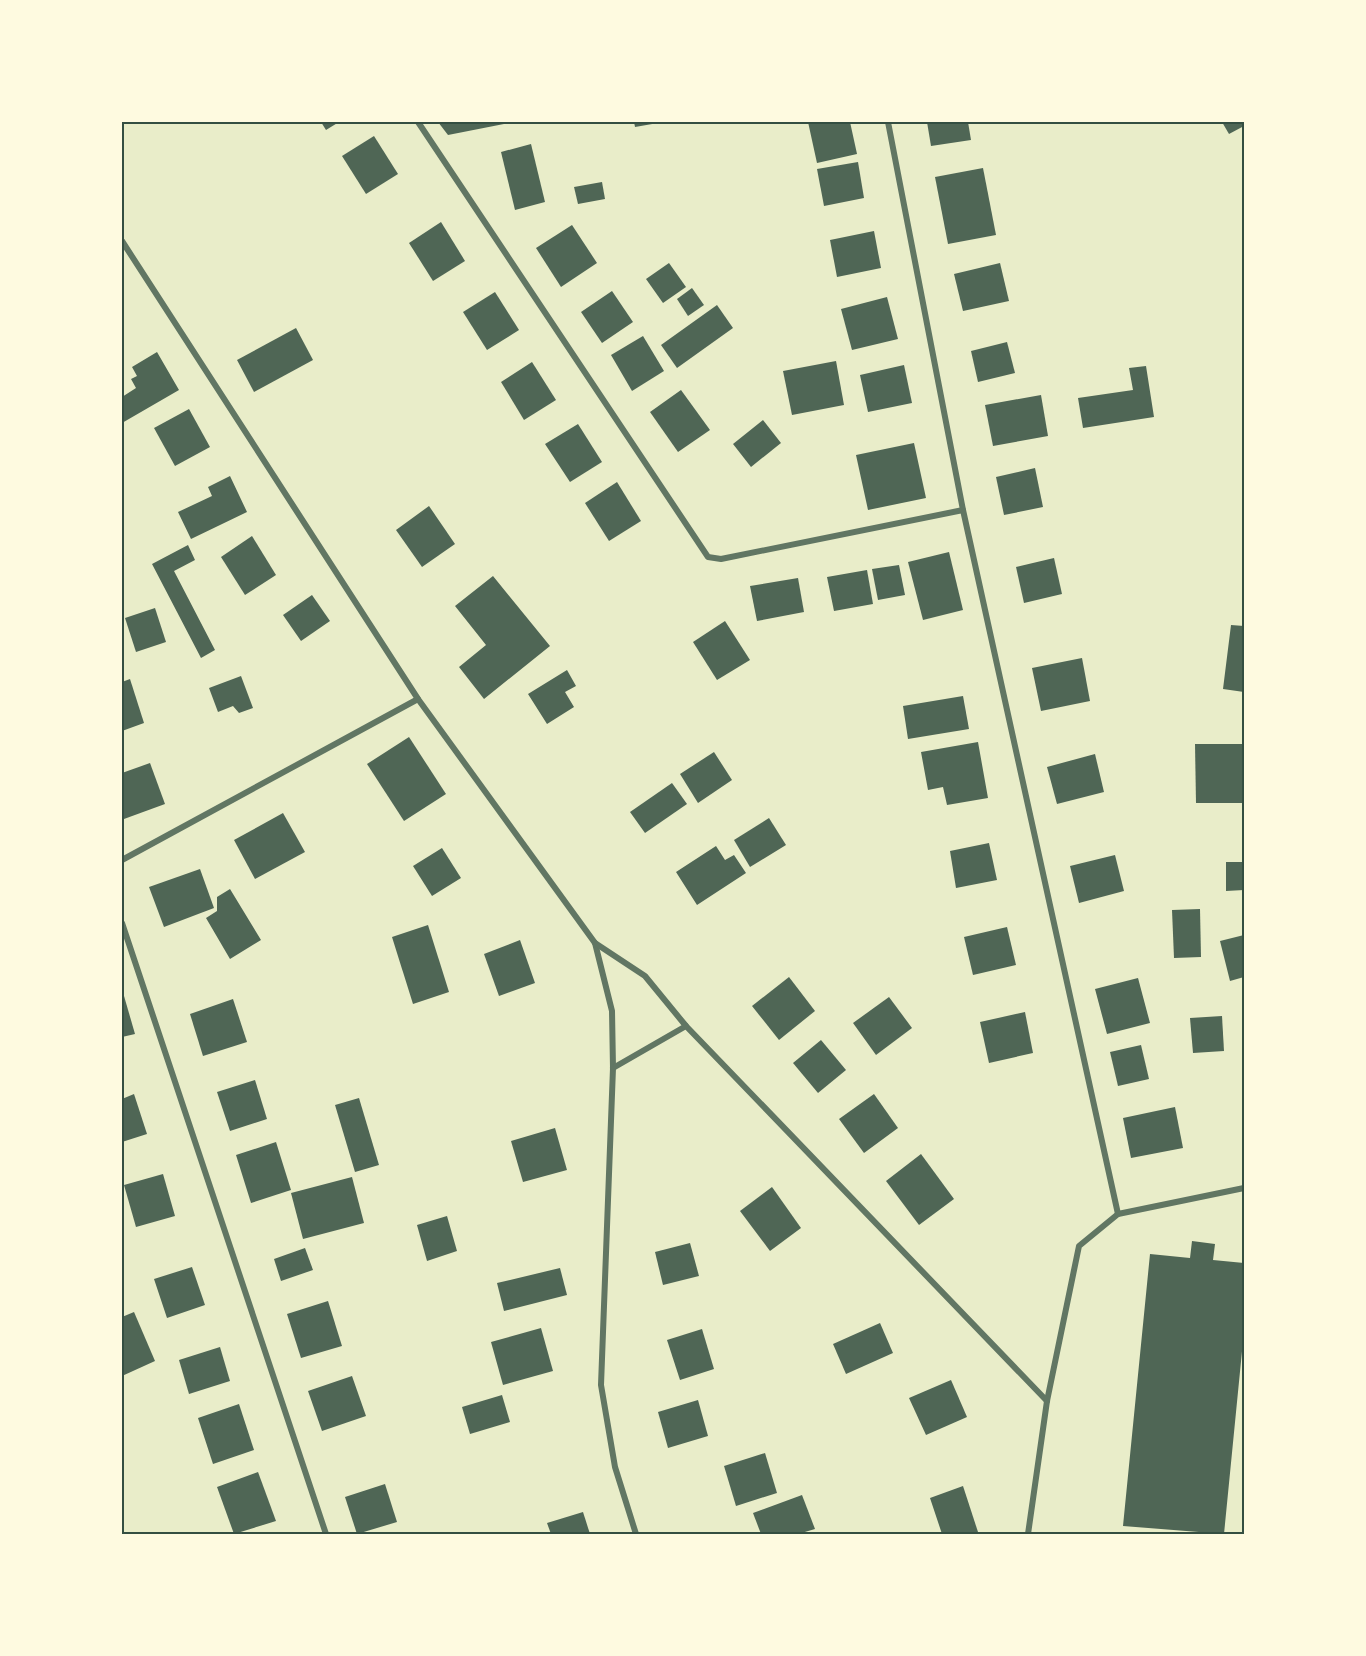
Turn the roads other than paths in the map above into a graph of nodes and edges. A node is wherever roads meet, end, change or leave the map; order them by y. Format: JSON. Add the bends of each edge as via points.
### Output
{"nodes":[{"id":1,"x":418,"y":122,"type":"edge"},
{"id":2,"x":888,"y":122,"type":"edge"},
{"id":3,"x":122,"y":241,"type":"edge"},
{"id":4,"x":963,"y":510,"type":"junction"},
{"id":5,"x":418,"y":699,"type":"junction"},
{"id":6,"x":122,"y":860,"type":"edge"},
{"id":7,"x":122,"y":923,"type":"edge"},
{"id":8,"x":595,"y":943,"type":"junction"},
{"id":9,"x":686,"y":1026,"type":"junction"},
{"id":10,"x":613,"y":1068,"type":"junction"},
{"id":11,"x":1245,"y":1188,"type":"edge"},
{"id":12,"x":1118,"y":1214,"type":"junction"},
{"id":13,"x":1047,"y":1401,"type":"junction"},
{"id":14,"x":326,"y":1534,"type":"edge"},
{"id":15,"x":636,"y":1534,"type":"edge"},
{"id":16,"x":1028,"y":1534,"type":"edge"}],
"edges":[{"from":1,"to":4,"type":"street","via":[[708,557],[721,560]]},
{"from":2,"to":4,"type":"street"},
{"from":3,"to":5,"type":"street"},
{"from":4,"to":12,"type":"street"},
{"from":5,"to":6,"type":"street"},
{"from":5,"to":8,"type":"street"},
{"from":7,"to":14,"type":"street"},
{"from":8,"to":9,"type":"street","via":[[645,976]]},
{"from":8,"to":10,"type":"street","via":[[612,1011]]},
{"from":9,"to":10,"type":"street"},
{"from":9,"to":13,"type":"street"},
{"from":10,"to":15,"type":"street","via":[[601,1385],[615,1467]]},
{"from":11,"to":12,"type":"street"},
{"from":12,"to":13,"type":"street","via":[[1079,1246]]},
{"from":13,"to":16,"type":"street"}]}
